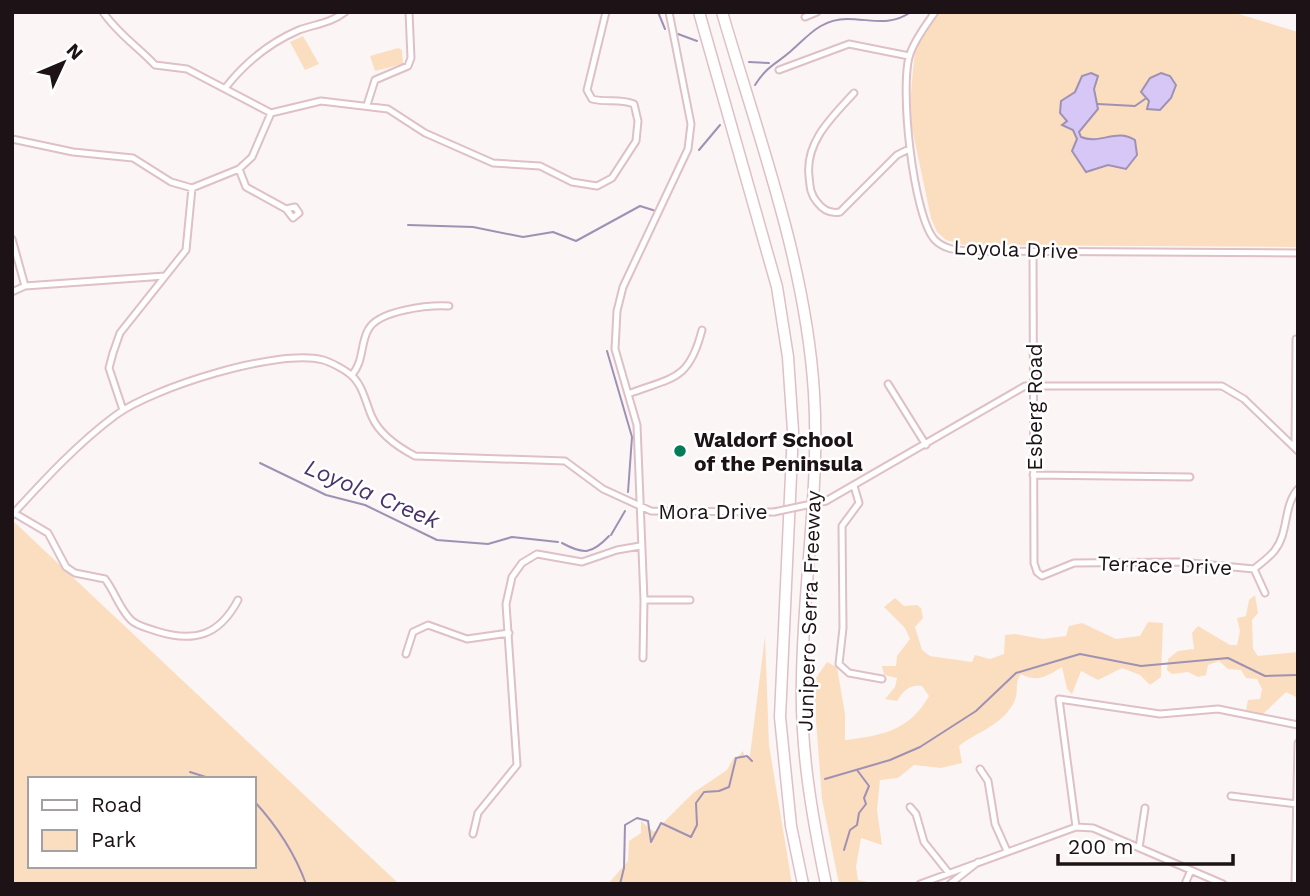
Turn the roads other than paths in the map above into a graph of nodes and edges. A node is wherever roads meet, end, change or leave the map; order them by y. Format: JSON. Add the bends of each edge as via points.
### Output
{"nodes":[{"id":1,"x":103,"y":12,"type":"edge"},
{"id":2,"x":345,"y":12,"type":"edge"},
{"id":3,"x":409,"y":12,"type":"edge"},
{"id":4,"x":606,"y":12,"type":"edge"},
{"id":5,"x":669,"y":12,"type":"edge"},
{"id":6,"x":699,"y":12,"type":"edge"},
{"id":7,"x":722,"y":12,"type":"edge"},
{"id":8,"x":817,"y":12,"type":"edge"},
{"id":9,"x":935,"y":12,"type":"edge"},
{"id":10,"x":805,"y":17,"type":"dead end"},
{"id":11,"x":909,"y":56,"type":"junction"},
{"id":12,"x":779,"y":70,"type":"dead end"},
{"id":13,"x":226,"y":87,"type":"junction"},
{"id":14,"x":854,"y":93,"type":"dead end"},
{"id":15,"x":367,"y":105,"type":"junction"},
{"id":16,"x":271,"y":113,"type":"junction"},
{"id":17,"x":12,"y":139,"type":"edge"},
{"id":18,"x":909,"y":149,"type":"junction"},
{"id":19,"x":239,"y":169,"type":"junction"},
{"id":20,"x":192,"y":187,"type":"junction"},
{"id":21,"x":286,"y":209,"type":"dead end"},
{"id":22,"x":12,"y":239,"type":"edge"},
{"id":23,"x":1033,"y":252,"type":"junction"},
{"id":24,"x":1298,"y":253,"type":"edge"},
{"id":25,"x":166,"y":276,"type":"junction"},
{"id":26,"x":25,"y":286,"type":"junction"},
{"id":27,"x":12,"y":292,"type":"edge"},
{"id":28,"x":449,"y":306,"type":"dead end"},
{"id":29,"x":702,"y":330,"type":"dead end"},
{"id":30,"x":1296,"y":339,"type":"dead end"},
{"id":31,"x":352,"y":375,"type":"junction"},
{"id":32,"x":888,"y":384,"type":"dead end"},
{"id":33,"x":1034,"y":386,"type":"junction"},
{"id":34,"x":628,"y":394,"type":"junction"},
{"id":35,"x":123,"y":410,"type":"junction"},
{"id":36,"x":926,"y":445,"type":"junction"},
{"id":37,"x":1296,"y":450,"type":"edge"},
{"id":38,"x":1033,"y":475,"type":"junction"},
{"id":39,"x":1190,"y":477,"type":"dead end"},
{"id":40,"x":854,"y":486,"type":"junction"},
{"id":41,"x":1298,"y":489,"type":"edge"},
{"id":42,"x":639,"y":507,"type":"junction"},
{"id":43,"x":13,"y":514,"type":"edge"},
{"id":44,"x":640,"y":547,"type":"junction"},
{"id":45,"x":1034,"y":563,"type":"joint"},
{"id":46,"x":1254,"y":569,"type":"junction"},
{"id":47,"x":1265,"y":593,"type":"dead end"},
{"id":48,"x":238,"y":600,"type":"dead end"},
{"id":49,"x":644,"y":600,"type":"junction"},
{"id":50,"x":690,"y":600,"type":"dead end"},
{"id":51,"x":509,"y":634,"type":"junction"},
{"id":52,"x":406,"y":654,"type":"dead end"},
{"id":53,"x":643,"y":658,"type":"dead end"},
{"id":54,"x":882,"y":678,"type":"dead end"},
{"id":55,"x":1298,"y":725,"type":"edge"},
{"id":56,"x":1298,"y":743,"type":"edge"},
{"id":57,"x":980,"y":769,"type":"dead end"},
{"id":58,"x":1231,"y":796,"type":"dead end"},
{"id":59,"x":1297,"y":804,"type":"edge"},
{"id":60,"x":910,"y":807,"type":"dead end"},
{"id":61,"x":1145,"y":808,"type":"dead end"},
{"id":62,"x":1076,"y":827,"type":"junction"},
{"id":63,"x":473,"y":834,"type":"dead end"},
{"id":64,"x":1139,"y":848,"type":"junction"},
{"id":65,"x":1007,"y":851,"type":"junction"},
{"id":66,"x":978,"y":862,"type":"junction"},
{"id":67,"x":1191,"y":870,"type":"junction"},
{"id":68,"x":948,"y":873,"type":"junction"},
{"id":69,"x":921,"y":883,"type":"edge"},
{"id":70,"x":803,"y":884,"type":"edge"},
{"id":71,"x":827,"y":884,"type":"edge"},
{"id":72,"x":909,"y":884,"type":"edge"},
{"id":73,"x":950,"y":884,"type":"edge"},
{"id":74,"x":1185,"y":884,"type":"edge"},
{"id":75,"x":1223,"y":884,"type":"edge"},
{"id":76,"x":1295,"y":884,"type":"edge"}],
"edges":[{"from":1,"to":13,"type":"street","via":[[155,65],[187,69]]},
{"from":2,"to":13,"type":"street","via":[[335,21],[278,40]]},
{"from":3,"to":15,"type":"street","via":[[408,66],[375,80]]},
{"from":4,"to":15,"type":"street","via":[[587,90],[592,99],[634,104],[638,121],[636,141],[625,160],[612,178],[597,187],[572,182],[540,166],[494,163],[425,133],[388,109]]},
{"from":5,"to":34,"type":"street","via":[[691,124],[683,163],[623,287],[617,311],[615,349]]},
{"from":6,"to":70,"type":"highway","name":"Junipero Serra Freeway","via":[[777,287],[788,357],[792,469],[780,717],[786,788]]},
{"from":7,"to":71,"type":"highway","name":"Junipero Serra Freeway","via":[[793,258],[811,356],[815,431],[802,716],[808,785]]},
{"from":8,"to":10,"type":"street"},
{"from":9,"to":11,"type":"street"},
{"from":11,"to":12,"type":"street","via":[[849,44]]},
{"from":11,"to":18,"type":"street","name":"Loyola Drive"},
{"from":13,"to":16,"type":"street"},
{"from":14,"to":18,"type":"street","via":[[818,136],[808,156],[811,192],[818,204],[840,212],[897,155]]},
{"from":15,"to":16,"type":"street","via":[[321,101]]},
{"from":16,"to":19,"type":"street","via":[[252,157]]},
{"from":17,"to":20,"type":"street","via":[[133,159],[171,183]]},
{"from":18,"to":23,"type":"street","name":"Loyola Drive","via":[[929,230],[938,243],[958,250]]},
{"from":19,"to":20,"type":"street"},
{"from":19,"to":21,"type":"street","via":[[246,187]]},
{"from":20,"to":25,"type":"street","via":[[186,250]]},
{"from":22,"to":26,"type":"street"},
{"from":23,"to":24,"type":"street","name":"Loyola Drive"},
{"from":23,"to":33,"type":"street","name":"Esberg Road"},
{"from":25,"to":26,"type":"street"},
{"from":25,"to":35,"type":"street","via":[[120,333],[113,353],[110,376]]},
{"from":26,"to":27,"type":"street"},
{"from":28,"to":31,"type":"street","via":[[396,312],[374,322],[367,331],[360,366]]},
{"from":29,"to":34,"type":"street","via":[[694,359],[677,375]]},
{"from":30,"to":37,"type":"street"},
{"from":31,"to":35,"type":"street","via":[[323,360],[254,363],[203,376]]},
{"from":31,"to":42,"type":"street","name":"Mora Drive","via":[[373,420],[396,446],[415,456],[565,461],[603,489]]},
{"from":32,"to":36,"type":"street"},
{"from":33,"to":36,"type":"street","name":"Mora Drive","via":[[1025,386]]},
{"from":33,"to":37,"type":"street","name":"Mora Drive","via":[[1222,386],[1244,399]]},
{"from":33,"to":38,"type":"street","name":"Esberg Road"},
{"from":34,"to":42,"type":"street","via":[[637,425]]},
{"from":35,"to":43,"type":"street"},
{"from":36,"to":40,"type":"street","name":"Mora Drive"},
{"from":38,"to":39,"type":"street"},
{"from":38,"to":45,"type":"street","name":"Esberg Road"},
{"from":40,"to":42,"type":"street","name":"Mora Drive","bridge":true,"via":[[826,501],[774,512],[681,513]]},
{"from":40,"to":54,"type":"street","via":[[859,502],[842,526],[839,664],[849,673]]},
{"from":41,"to":46,"type":"street","name":"Terrace Drive","via":[[1276,549]]},
{"from":42,"to":44,"type":"street"},
{"from":43,"to":48,"type":"street","via":[[48,533],[66,567],[105,579],[134,623],[195,638],[223,623]]},
{"from":44,"to":49,"type":"street"},
{"from":44,"to":51,"type":"street","via":[[582,562],[545,554],[530,556],[509,582]]},
{"from":45,"to":46,"type":"street","name":"Terrace Drive","via":[[1042,576],[1074,563],[1180,562]]},
{"from":46,"to":47,"type":"street"},
{"from":49,"to":50,"type":"street"},
{"from":49,"to":53,"type":"street"},
{"from":51,"to":52,"type":"street","via":[[467,639],[428,625],[413,632]]},
{"from":51,"to":63,"type":"street","via":[[517,765],[478,813]]},
{"from":55,"to":62,"type":"street","via":[[1218,709],[1160,714],[1059,699]]},
{"from":56,"to":59,"type":"street"},
{"from":57,"to":65,"type":"street","via":[[991,788],[995,824]]},
{"from":58,"to":59,"type":"street"},
{"from":59,"to":76,"type":"street"},
{"from":60,"to":68,"type":"street","via":[[925,842]]},
{"from":61,"to":64,"type":"street"},
{"from":62,"to":64,"type":"street","via":[[1093,828]]},
{"from":62,"to":65,"type":"street"},
{"from":64,"to":67,"type":"street"},
{"from":65,"to":66,"type":"street"},
{"from":66,"to":68,"type":"street"},
{"from":66,"to":73,"type":"street"},
{"from":67,"to":74,"type":"street"},
{"from":67,"to":75,"type":"street"},
{"from":68,"to":69,"type":"street"},
{"from":69,"to":72,"type":"street"}]}
